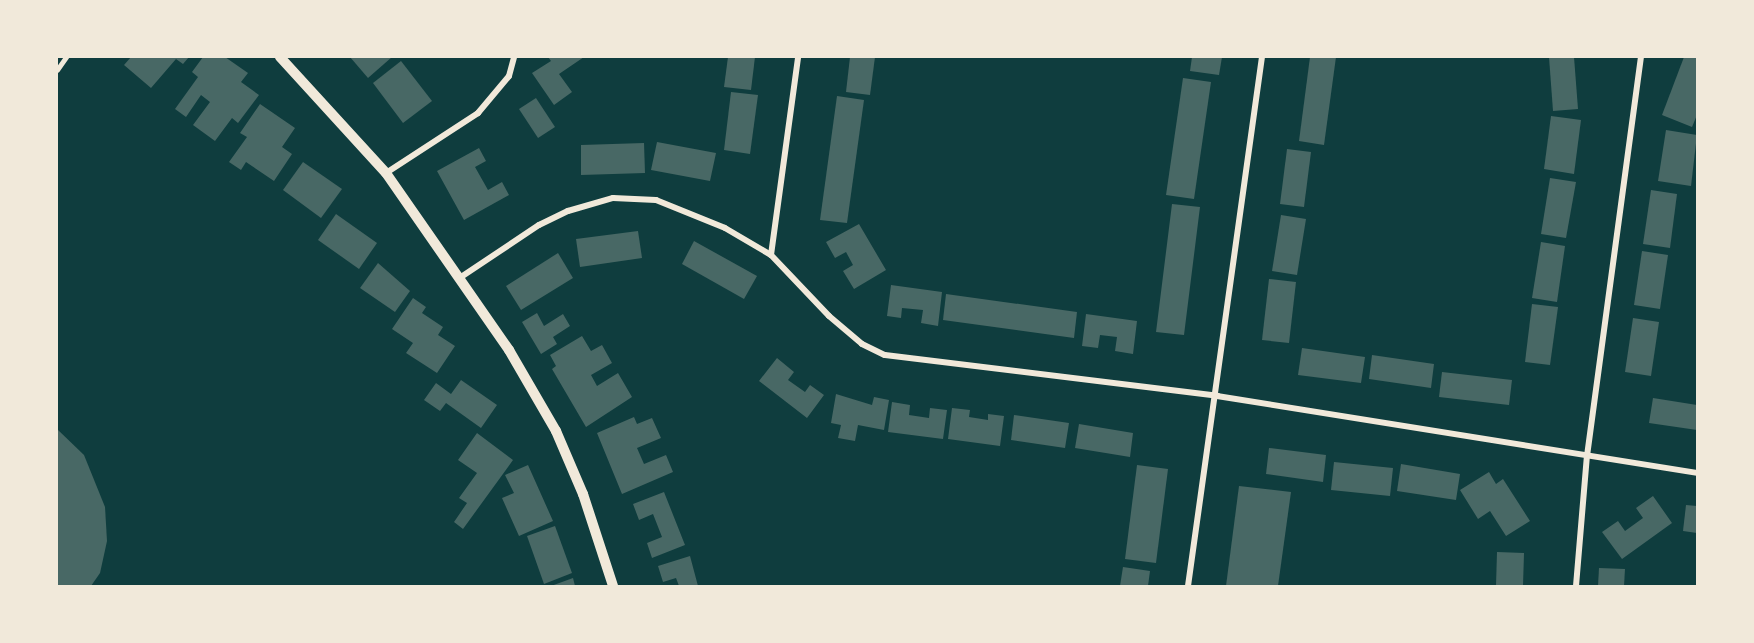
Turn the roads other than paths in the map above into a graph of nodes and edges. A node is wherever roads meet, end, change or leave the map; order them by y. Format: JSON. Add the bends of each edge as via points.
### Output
{"nodes":[{"id":1,"x":66,"y":57,"type":"edge"},
{"id":2,"x":280,"y":57,"type":"edge"},
{"id":3,"x":514,"y":57,"type":"edge"},
{"id":4,"x":798,"y":57,"type":"edge"},
{"id":5,"x":1262,"y":57,"type":"edge"},
{"id":6,"x":1641,"y":57,"type":"edge"},
{"id":7,"x":57,"y":70,"type":"edge"},
{"id":8,"x":386,"y":173,"type":"junction"},
{"id":9,"x":771,"y":255,"type":"junction"},
{"id":10,"x":460,"y":277,"type":"junction"},
{"id":11,"x":1217,"y":396,"type":"junction"},
{"id":12,"x":1587,"y":456,"type":"junction"},
{"id":13,"x":1697,"y":473,"type":"edge"},
{"id":14,"x":613,"y":586,"type":"edge"},
{"id":15,"x":1188,"y":586,"type":"edge"},
{"id":16,"x":1576,"y":586,"type":"edge"}],
"edges":[{"from":1,"to":7,"type":"lane"},
{"from":2,"to":8,"type":"street"},
{"from":3,"to":8,"type":"street","via":[[509,76],[478,113]]},
{"from":4,"to":9,"type":"street"},
{"from":5,"to":11,"type":"street"},
{"from":6,"to":12,"type":"street"},
{"from":8,"to":10,"type":"street"},
{"from":9,"to":10,"type":"street","via":[[725,228],[656,200],[613,198],[568,211],[539,225]]},
{"from":9,"to":11,"type":"street","via":[[829,316],[862,344],[885,355]]},
{"from":10,"to":14,"type":"street","via":[[556,431],[583,494]]},
{"from":11,"to":12,"type":"street"},
{"from":11,"to":15,"type":"street"},
{"from":12,"to":13,"type":"street"},
{"from":12,"to":16,"type":"street"}]}
